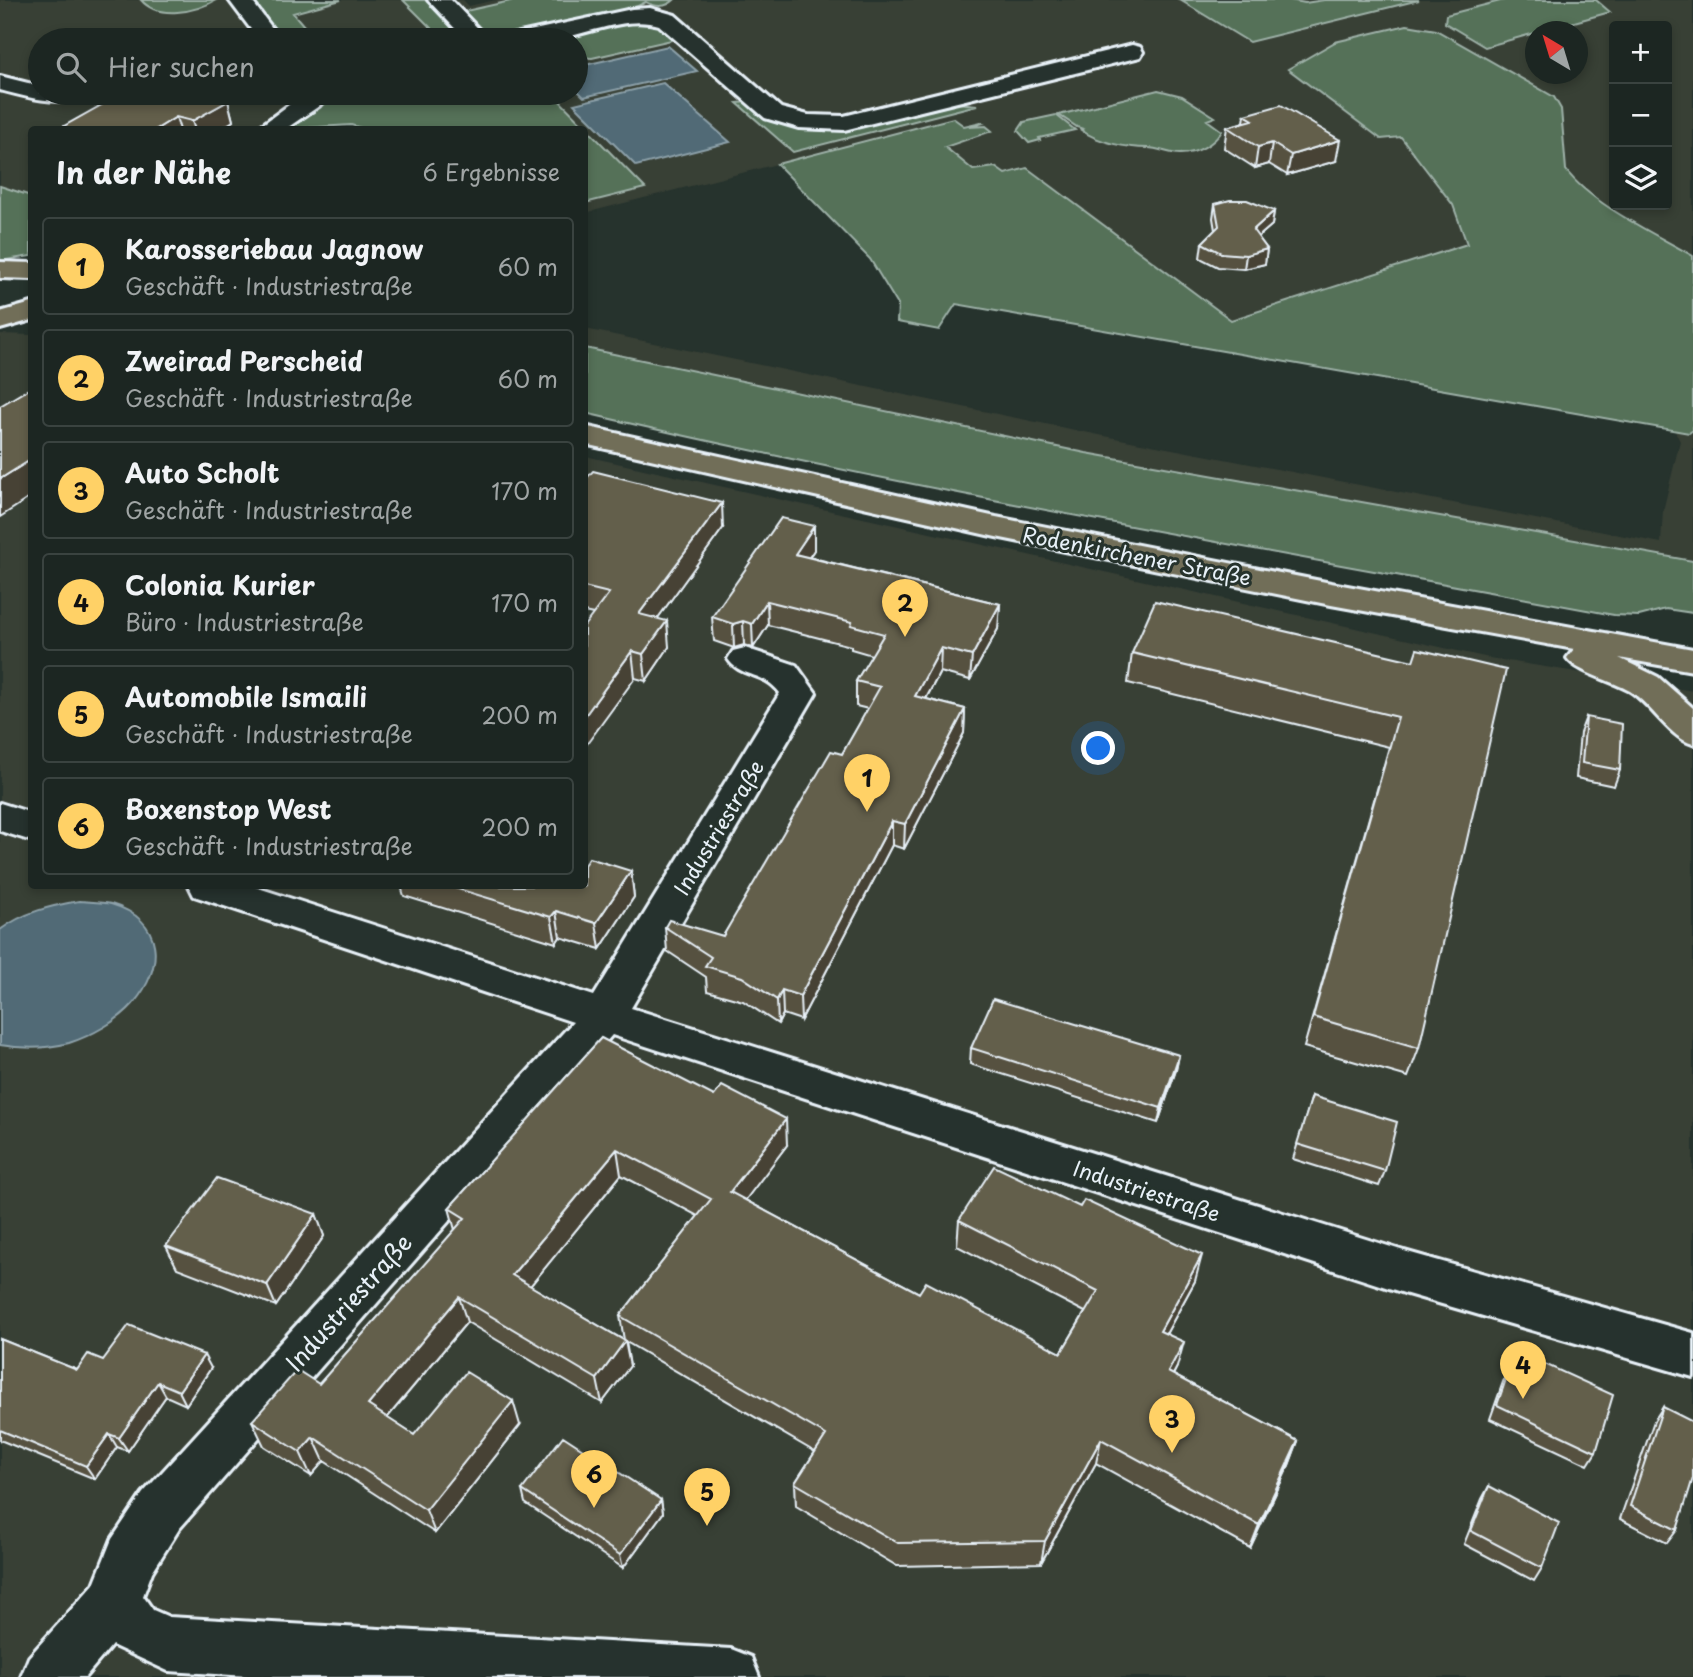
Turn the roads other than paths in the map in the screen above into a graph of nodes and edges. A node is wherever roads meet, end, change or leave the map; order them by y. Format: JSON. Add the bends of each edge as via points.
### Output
{"nodes":[{"id":1,"x":240,"y":0,"type":"edge"},
{"id":2,"x":439,"y":0,"type":"edge"},
{"id":3,"x":261,"y":28,"type":"edge"},
{"id":4,"x":466,"y":28,"type":"edge"},
{"id":5,"x":576,"y":28,"type":"edge"},
{"id":6,"x":1132,"y":52,"type":"dead end"},
{"id":7,"x":0,"y":83,"type":"edge"},
{"id":8,"x":28,"y":88,"type":"edge"},
{"id":9,"x":305,"y":105,"type":"edge"},
{"id":10,"x":273,"y":126,"type":"edge"},
{"id":11,"x":28,"y":312,"type":"edge"},
{"id":12,"x":0,"y":321,"type":"edge"},
{"id":13,"x":588,"y":436,"type":"edge"},
{"id":14,"x":1449,"y":616,"type":"junction"},
{"id":15,"x":746,"y":659,"type":"dead end"},
{"id":16,"x":1693,"y":660,"type":"edge"},
{"id":17,"x":1693,"y":732,"type":"edge"},
{"id":18,"x":0,"y":817,"type":"edge"},
{"id":19,"x":28,"y":826,"type":"edge"},
{"id":20,"x":217,"y":889,"type":"edge"},
{"id":21,"x":604,"y":1017,"type":"junction"},
{"id":22,"x":1693,"y":1355,"type":"edge"},
{"id":23,"x":114,"y":1602,"type":"junction"},
{"id":24,"x":49,"y":1677,"type":"edge"},
{"id":25,"x":732,"y":1677,"type":"edge"}],
"edges":[{"from":1,"to":3,"type":"street"},
{"from":2,"to":4,"type":"street"},
{"from":5,"to":6,"type":"street","via":[[632,16],[667,20],[773,113],[812,124],[844,123]]},
{"from":7,"to":8,"type":"street"},
{"from":9,"to":10,"type":"street"},
{"from":11,"to":12,"type":"main road"},
{"from":13,"to":14,"type":"main road","name":"Rodenkirchener Straße","via":[[996,527]]},
{"from":14,"to":16,"type":"main road","name":"Rodenkirchener Straße"},
{"from":14,"to":17,"type":"main road","via":[[1623,670],[1657,692]]},
{"from":15,"to":21,"type":"street","name":"Industriestraße","via":[[784,673],[798,693]]},
{"from":18,"to":19,"type":"street"},
{"from":20,"to":21,"type":"street","name":"Industriestraße"},
{"from":21,"to":22,"type":"street","name":"Industriestraße","via":[[1391,1268]]},
{"from":21,"to":23,"type":"street","name":"Industriestraße","via":[[161,1511],[131,1557]]},
{"from":23,"to":24,"type":"street","name":"Industriestraße"},
{"from":23,"to":25,"type":"street","via":[[134,1629],[168,1644]]}]}
